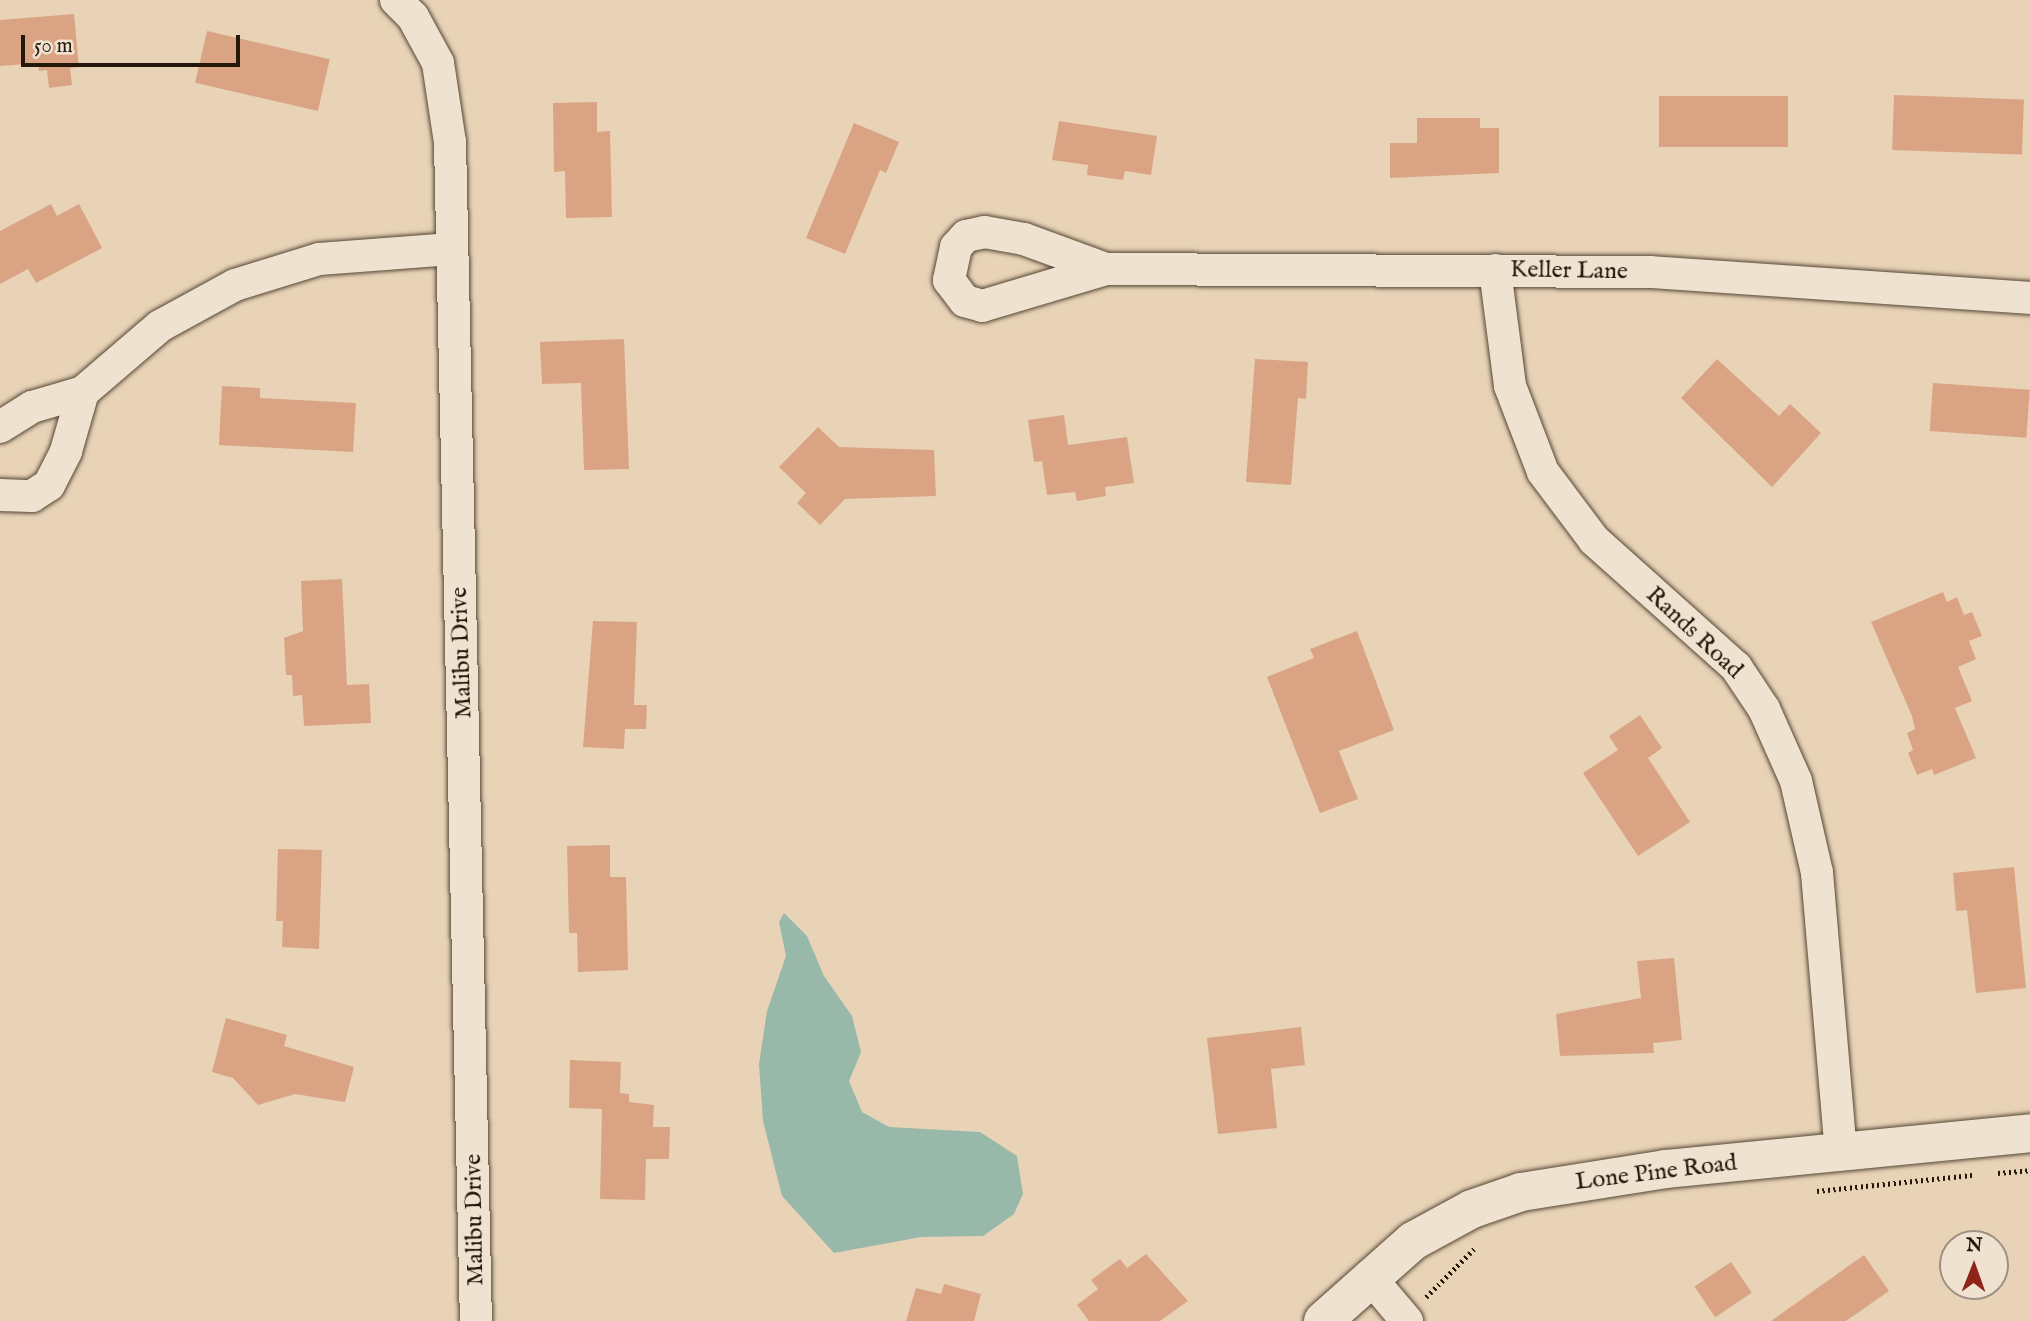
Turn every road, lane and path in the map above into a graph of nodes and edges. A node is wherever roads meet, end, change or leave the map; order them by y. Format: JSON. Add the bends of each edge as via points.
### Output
{"nodes":[{"id":1,"x":396,"y":0,"type":"edge"},
{"id":2,"x":452,"y":249,"type":"junction"},
{"id":3,"x":1106,"y":269,"type":"dead end"},
{"id":4,"x":1495,"y":270,"type":"junction"},
{"id":5,"x":2030,"y":298,"type":"edge"},
{"id":6,"x":83,"y":391,"type":"junction"},
{"id":7,"x":0,"y":427,"type":"edge"},
{"id":8,"x":0,"y":495,"type":"edge"},
{"id":9,"x":2030,"y":1133,"type":"edge"},
{"id":10,"x":1841,"y":1152,"type":"junction"},
{"id":11,"x":2030,"y":1170,"type":"edge"},
{"id":12,"x":1801,"y":1191,"type":"dead end"},
{"id":13,"x":1478,"y":1245,"type":"dead end"},
{"id":14,"x":1369,"y":1276,"type":"junction"},
{"id":15,"x":1434,"y":1287,"type":"dead end"},
{"id":16,"x":476,"y":1321,"type":"edge"},
{"id":17,"x":1323,"y":1321,"type":"edge"},
{"id":18,"x":1407,"y":1321,"type":"edge"}],
"edges":[{"from":1,"to":2,"type":"street","name":"Malibu Drive","via":[[427,40],[444,84]]},
{"from":2,"to":6,"type":"street","via":[[319,259],[235,285],[160,326]]},
{"from":2,"to":16,"type":"street","name":"Malibu Drive"},
{"from":3,"to":4,"type":"street","name":"Keller Lane"},
{"from":4,"to":5,"type":"street","name":"Keller Lane","via":[[1650,272]]},
{"from":4,"to":10,"type":"street","name":"Rands Road","via":[[1510,386],[1543,472],[1594,540],[1736,667],[1764,709],[1796,781],[1817,873]]},
{"from":6,"to":7,"type":"street","via":[[32,407]]},
{"from":6,"to":8,"type":"street","via":[[66,451],[49,485],[32,496]]},
{"from":9,"to":10,"type":"street","name":"Lone Pine Road"},
{"from":10,"to":14,"type":"street","name":"Lone Pine Road","via":[[1604,1177],[1521,1192],[1472,1209],[1413,1241]]},
{"from":11,"to":12,"type":"path"},
{"from":13,"to":15,"type":"path"},
{"from":14,"to":17,"type":"street","name":"Lone Pine Road"},
{"from":14,"to":18,"type":"street"}]}
